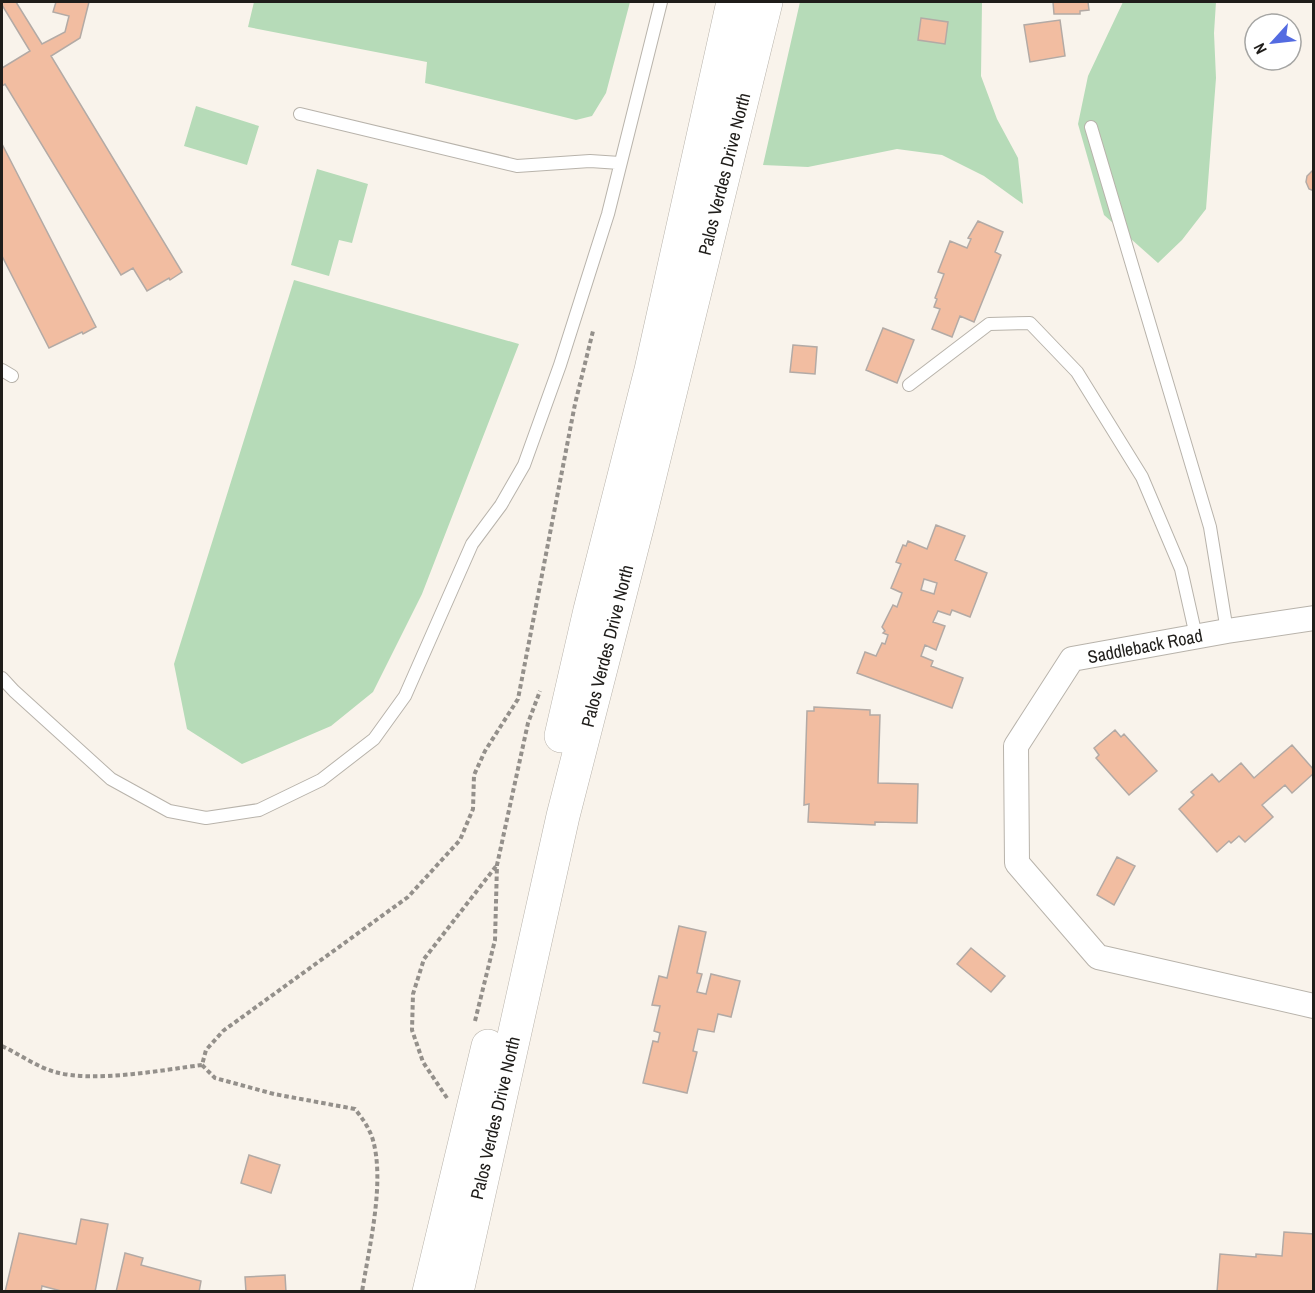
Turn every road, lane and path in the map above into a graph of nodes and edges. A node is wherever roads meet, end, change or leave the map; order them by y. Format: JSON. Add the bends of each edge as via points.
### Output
{"nodes":[{"id":1,"x":661,"y":2,"type":"edge"},
{"id":2,"x":733,"y":2,"type":"edge"},
{"id":3,"x":766,"y":2,"type":"edge"},
{"id":4,"x":300,"y":114,"type":"dead end"},
{"id":5,"x":1091,"y":127,"type":"dead end"},
{"id":6,"x":620,"y":163,"type":"junction"},
{"id":7,"x":909,"y":385,"type":"dead end"},
{"id":8,"x":1314,"y":618,"type":"edge"},
{"id":9,"x":1227,"y":631,"type":"junction"},
{"id":10,"x":1196,"y":636,"type":"junction"},
{"id":11,"x":2,"y":678,"type":"edge"},
{"id":12,"x":1314,"y":1006,"type":"edge"},
{"id":13,"x":472,"y":1029,"type":"dead end"},
{"id":14,"x":202,"y":1065,"type":"dead end"},
{"id":15,"x":447,"y":1099,"type":"dead end"},
{"id":16,"x":362,"y":1292,"type":"edge"},
{"id":17,"x":429,"y":1292,"type":"edge"},
{"id":18,"x":457,"y":1292,"type":"edge"}],
"edges":[{"from":1,"to":6,"type":"lane"},
{"from":2,"to":17,"type":"main road","name":"Palos Verdes Drive North","via":[[651,370],[590,610]]},
{"from":3,"to":18,"type":"main road","name":"Palos Verdes Drive North","via":[[563,816]]},
{"from":4,"to":6,"type":"lane","via":[[517,166]]},
{"from":5,"to":9,"type":"lane","via":[[1210,527]]},
{"from":6,"to":11,"type":"lane","via":[[608,214],[524,465],[472,544],[405,696],[374,739],[321,780],[259,810],[206,818],[169,811],[111,779]]},
{"from":7,"to":10,"type":"lane","via":[[989,324],[1030,323],[1077,372],[1142,477],[1181,569]]},
{"from":8,"to":9,"type":"street","name":"Saddleback Road"},
{"from":9,"to":10,"type":"street","name":"Saddleback Road"},
{"from":10,"to":12,"type":"street","name":"Saddleback Road","via":[[1072,659],[1016,747],[1017,863],[1098,957]]},
{"from":13,"to":15,"type":"path","via":[[495,940],[497,865],[424,959],[413,994],[411,1030],[423,1062]]},
{"from":14,"to":16,"type":"path","via":[[216,1078],[355,1109],[364,1121],[372,1138],[376,1168],[375,1210]]}]}
